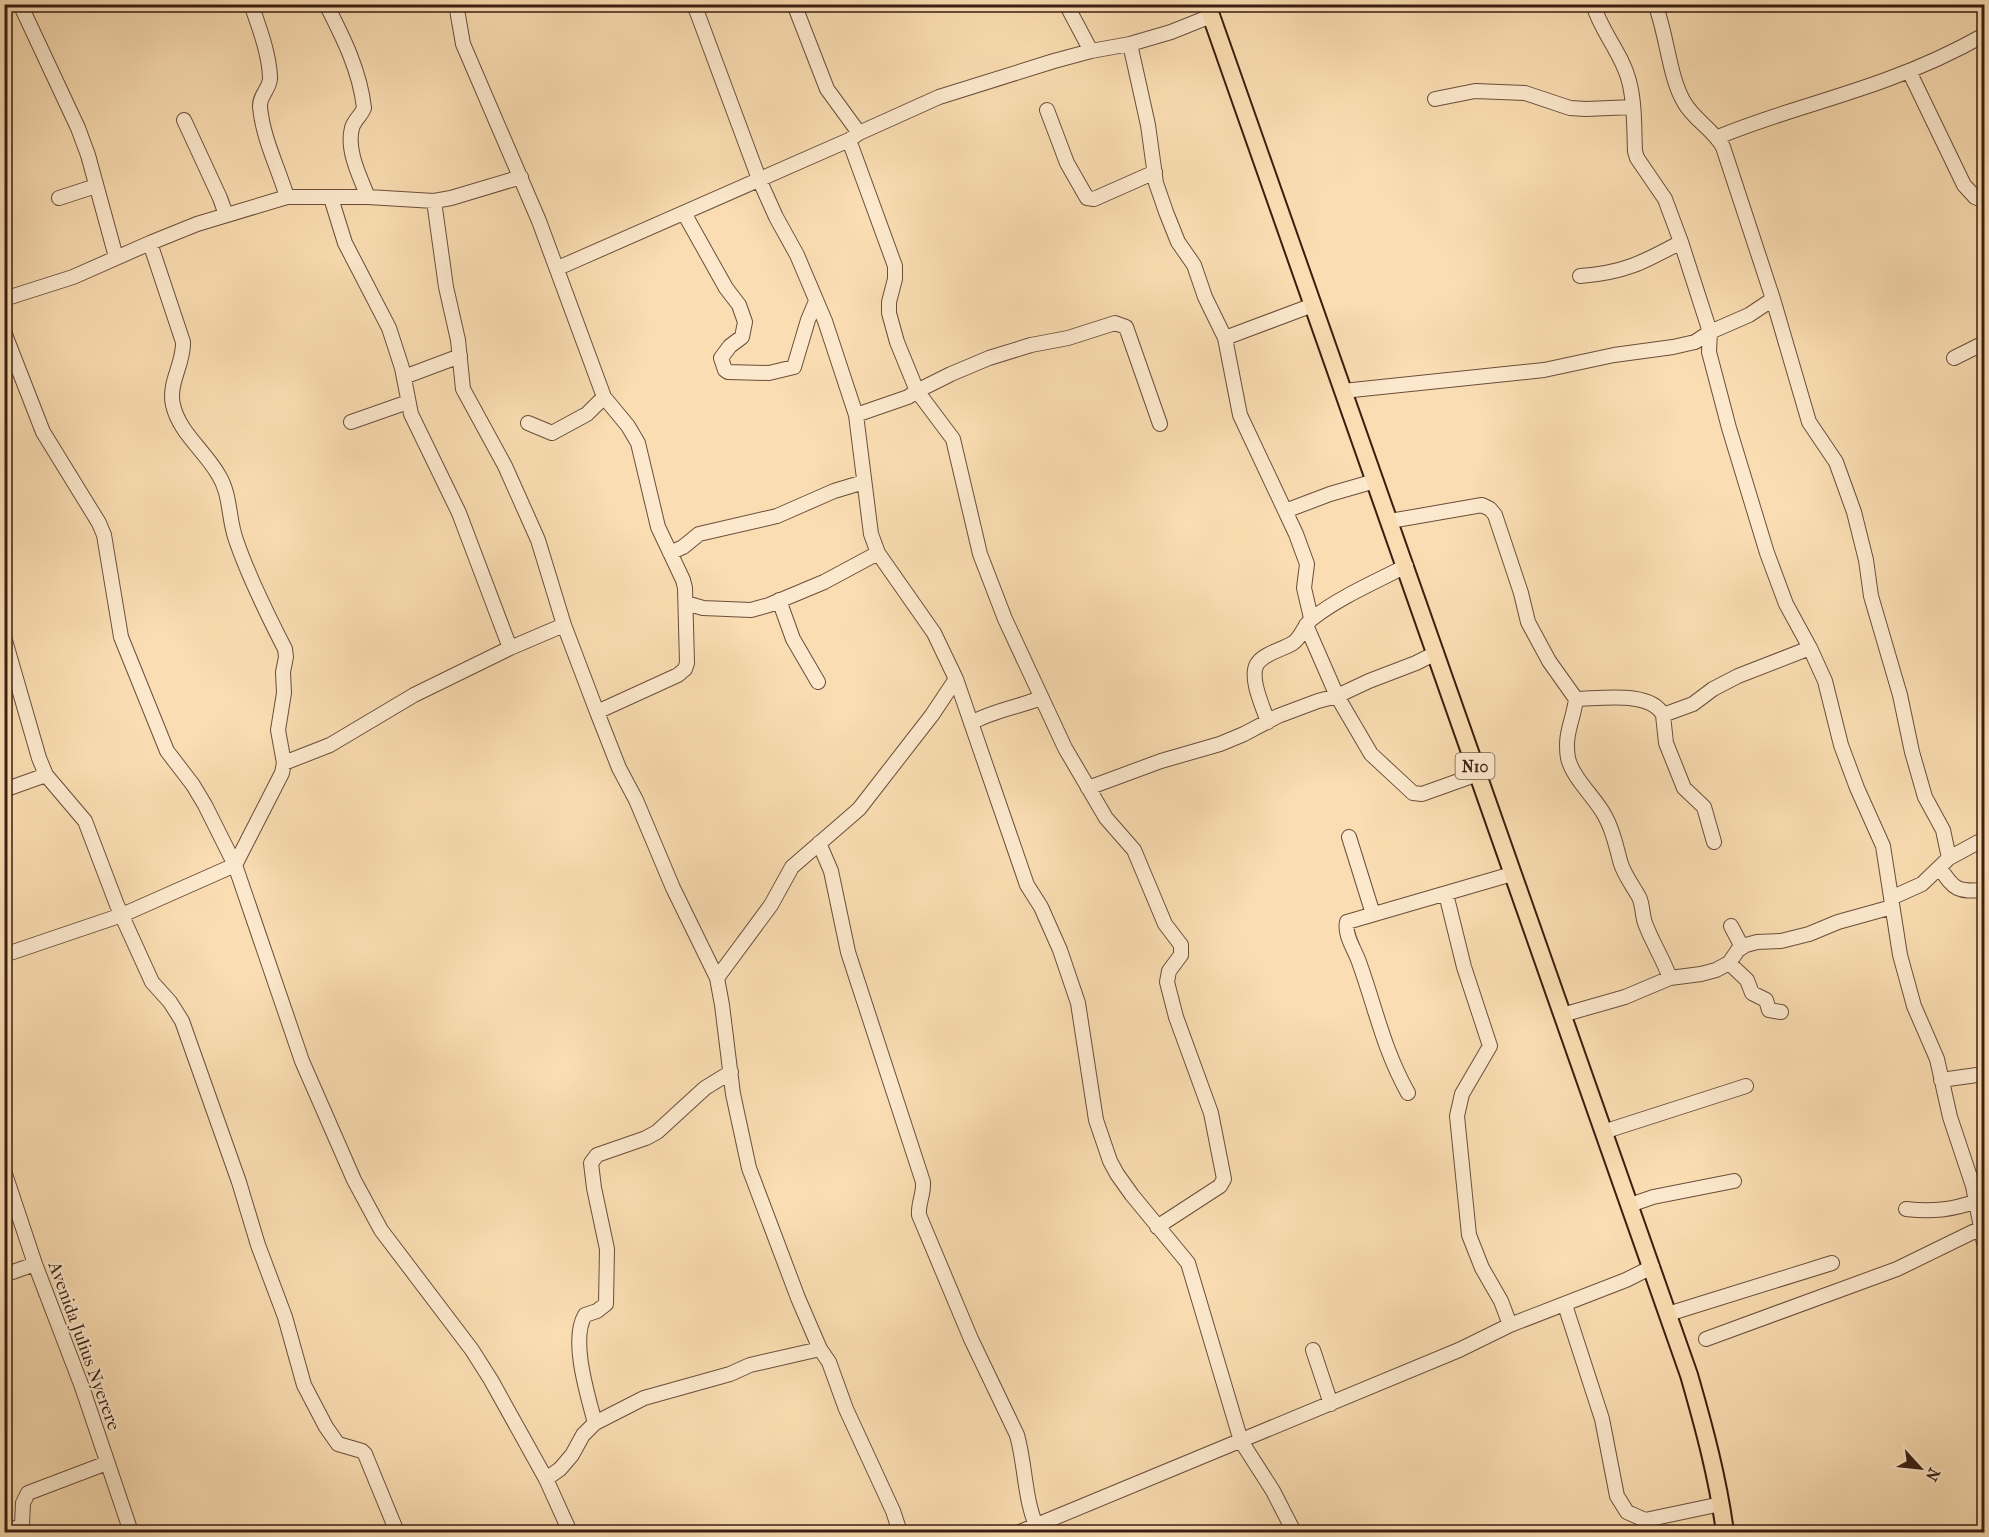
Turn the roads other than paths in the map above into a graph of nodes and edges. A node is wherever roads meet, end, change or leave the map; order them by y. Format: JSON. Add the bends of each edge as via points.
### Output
{"nodes":[{"id":1,"x":20,"y":4,"type":"edge"},
{"id":2,"x":251,"y":4,"type":"edge"},
{"id":3,"x":326,"y":4,"type":"edge"},
{"id":4,"x":456,"y":4,"type":"edge"},
{"id":5,"x":694,"y":4,"type":"edge"},
{"id":6,"x":794,"y":4,"type":"edge"},
{"id":7,"x":1066,"y":4,"type":"edge"},
{"id":8,"x":1593,"y":4,"type":"edge"},
{"id":9,"x":1655,"y":4,"type":"edge"},
{"id":10,"x":1209,"y":10,"type":"edge"},
{"id":11,"x":1984,"y":35,"type":"edge"},
{"id":12,"x":1130,"y":44,"type":"junction"},
{"id":13,"x":1091,"y":51,"type":"junction"},
{"id":14,"x":1909,"y":71,"type":"junction"},
{"id":15,"x":1435,"y":99,"type":"dead end"},
{"id":16,"x":1633,"y":107,"type":"junction"},
{"id":17,"x":1047,"y":110,"type":"dead end"},
{"id":18,"x":184,"y":120,"type":"dead end"},
{"id":19,"x":854,"y":136,"type":"junction"},
{"id":20,"x":1718,"y":137,"type":"junction"},
{"id":21,"x":1155,"y":172,"type":"junction"},
{"id":22,"x":520,"y":177,"type":"junction"},
{"id":23,"x":759,"y":179,"type":"junction"},
{"id":24,"x":96,"y":186,"type":"junction"},
{"id":25,"x":287,"y":197,"type":"junction"},
{"id":26,"x":368,"y":197,"type":"junction"},
{"id":27,"x":59,"y":198,"type":"dead end"},
{"id":28,"x":332,"y":198,"type":"junction"},
{"id":29,"x":434,"y":201,"type":"junction"},
{"id":30,"x":1984,"y":201,"type":"edge"},
{"id":31,"x":684,"y":213,"type":"junction"},
{"id":32,"x":226,"y":215,"type":"junction"},
{"id":33,"x":1681,"y":242,"type":"junction"},
{"id":34,"x":150,"y":243,"type":"junction"},
{"id":35,"x":116,"y":258,"type":"junction"},
{"id":36,"x":558,"y":268,"type":"junction"},
{"id":37,"x":1580,"y":276,"type":"dead end"},
{"id":38,"x":4,"y":299,"type":"edge"},
{"id":39,"x":1773,"y":299,"type":"junction"},
{"id":40,"x":816,"y":301,"type":"junction"},
{"id":41,"x":1313,"y":305,"type":"junction"},
{"id":42,"x":4,"y":332,"type":"edge"},
{"id":43,"x":1710,"y":332,"type":"junction"},
{"id":44,"x":1224,"y":338,"type":"junction"},
{"id":45,"x":1984,"y":343,"type":"edge"},
{"id":46,"x":460,"y":356,"type":"junction"},
{"id":47,"x":1953,"y":358,"type":"dead end"},
{"id":48,"x":404,"y":377,"type":"junction"},
{"id":49,"x":917,"y":391,"type":"junction"},
{"id":50,"x":1343,"y":391,"type":"junction"},
{"id":51,"x":604,"y":397,"type":"junction"},
{"id":52,"x":408,"y":402,"type":"junction"},
{"id":53,"x":856,"y":415,"type":"junction"},
{"id":54,"x":351,"y":422,"type":"dead end"},
{"id":55,"x":528,"y":423,"type":"dead end"},
{"id":56,"x":1160,"y":424,"type":"dead end"},
{"id":57,"x":1375,"y":481,"type":"junction"},
{"id":58,"x":864,"y":482,"type":"junction"},
{"id":59,"x":1285,"y":511,"type":"junction"},
{"id":60,"x":1390,"y":521,"type":"junction"},
{"id":61,"x":670,"y":553,"type":"junction"},
{"id":62,"x":878,"y":553,"type":"junction"},
{"id":63,"x":1406,"y":566,"type":"junction"},
{"id":64,"x":779,"y":600,"type":"junction"},
{"id":65,"x":686,"y":603,"type":"junction"},
{"id":66,"x":1309,"y":622,"type":"junction"},
{"id":67,"x":564,"y":625,"type":"junction"},
{"id":68,"x":4,"y":637,"type":"edge"},
{"id":69,"x":510,"y":648,"type":"junction"},
{"id":70,"x":1810,"y":648,"type":"junction"},
{"id":71,"x":1436,"y":653,"type":"junction"},
{"id":72,"x":956,"y":679,"type":"junction"},
{"id":73,"x":818,"y":682,"type":"dead end"},
{"id":74,"x":1337,"y":696,"type":"junction"},
{"id":75,"x":1041,"y":698,"type":"junction"},
{"id":76,"x":1576,"y":699,"type":"junction"},
{"id":77,"x":597,"y":712,"type":"junction"},
{"id":78,"x":1663,"y":715,"type":"junction"},
{"id":79,"x":1268,"y":722,"type":"junction"},
{"id":80,"x":971,"y":723,"type":"junction"},
{"id":81,"x":284,"y":763,"type":"junction"},
{"id":82,"x":1478,"y":774,"type":"junction"},
{"id":83,"x":46,"y":775,"type":"junction"},
{"id":84,"x":1088,"y":788,"type":"junction"},
{"id":85,"x":4,"y":790,"type":"edge"},
{"id":86,"x":1349,"y":837,"type":"dead end"},
{"id":87,"x":1984,"y":839,"type":"edge"},
{"id":88,"x":1714,"y":842,"type":"dead end"},
{"id":89,"x":819,"y":843,"type":"junction"},
{"id":90,"x":1945,"y":863,"type":"junction"},
{"id":91,"x":235,"y":865,"type":"junction"},
{"id":92,"x":1512,"y":874,"type":"junction"},
{"id":93,"x":1984,"y":890,"type":"edge"},
{"id":94,"x":1446,"y":894,"type":"junction"},
{"id":95,"x":1892,"y":902,"type":"junction"},
{"id":96,"x":1373,"y":914,"type":"junction"},
{"id":97,"x":122,"y":915,"type":"junction"},
{"id":98,"x":1731,"y":926,"type":"dead end"},
{"id":99,"x":1742,"y":947,"type":"junction"},
{"id":100,"x":4,"y":955,"type":"edge"},
{"id":101,"x":1729,"y":963,"type":"junction"},
{"id":102,"x":717,"y":978,"type":"junction"},
{"id":103,"x":1670,"y":978,"type":"junction"},
{"id":104,"x":1781,"y":1012,"type":"dead end"},
{"id":105,"x":1562,"y":1015,"type":"junction"},
{"id":106,"x":731,"y":1072,"type":"junction"},
{"id":107,"x":1984,"y":1074,"type":"edge"},
{"id":108,"x":1941,"y":1080,"type":"junction"},
{"id":109,"x":1746,"y":1086,"type":"dead end"},
{"id":110,"x":1408,"y":1092,"type":"dead end"},
{"id":111,"x":1603,"y":1132,"type":"junction"},
{"id":112,"x":4,"y":1171,"type":"edge"},
{"id":113,"x":1734,"y":1181,"type":"dead end"},
{"id":114,"x":1979,"y":1196,"type":"edge"},
{"id":115,"x":1630,"y":1205,"type":"junction"},
{"id":116,"x":1906,"y":1209,"type":"dead end"},
{"id":117,"x":1158,"y":1227,"type":"junction"},
{"id":118,"x":1981,"y":1228,"type":"junction"},
{"id":119,"x":1984,"y":1244,"type":"edge"},
{"id":120,"x":1832,"y":1263,"type":"dead end"},
{"id":121,"x":35,"y":1264,"type":"junction"},
{"id":122,"x":1652,"y":1267,"type":"junction"},
{"id":123,"x":4,"y":1275,"type":"edge"},
{"id":124,"x":1565,"y":1305,"type":"junction"},
{"id":125,"x":1668,"y":1314,"type":"junction"},
{"id":126,"x":1510,"y":1325,"type":"junction"},
{"id":127,"x":1706,"y":1339,"type":"dead end"},
{"id":128,"x":820,"y":1349,"type":"junction"},
{"id":129,"x":1313,"y":1350,"type":"dead end"},
{"id":130,"x":1331,"y":1404,"type":"junction"},
{"id":131,"x":595,"y":1423,"type":"junction"},
{"id":132,"x":1241,"y":1441,"type":"junction"},
{"id":133,"x":107,"y":1463,"type":"junction"},
{"id":134,"x":546,"y":1479,"type":"junction"},
{"id":135,"x":1721,"y":1504,"type":"junction"},
{"id":136,"x":1038,"y":1529,"type":"edge"},
{"id":137,"x":1293,"y":1532,"type":"edge"},
{"id":138,"x":8,"y":1533,"type":"edge"},
{"id":139,"x":131,"y":1533,"type":"edge"},
{"id":140,"x":397,"y":1533,"type":"edge"},
{"id":141,"x":570,"y":1533,"type":"edge"},
{"id":142,"x":900,"y":1533,"type":"edge"},
{"id":143,"x":1020,"y":1533,"type":"edge"},
{"id":144,"x":1725,"y":1533,"type":"edge"}],
"edges":[{"from":1,"to":24,"type":"street","via":[[72,111]]},
{"from":2,"to":25,"type":"street","via":[[270,77],[260,99],[264,132]]},
{"from":3,"to":26,"type":"street","via":[[350,52],[363,100],[364,108],[352,126],[351,135],[355,164]]},
{"from":4,"to":22,"type":"street","via":[[463,44]]},
{"from":5,"to":23,"type":"street"},
{"from":6,"to":19,"type":"street","via":[[827,89]]},
{"from":7,"to":13,"type":"street"},
{"from":8,"to":16,"type":"street","via":[[1621,60]]},
{"from":9,"to":20,"type":"street","via":[[1684,102]]},
{"from":10,"to":12,"type":"street","via":[[1171,32]]},
{"from":10,"to":41,"type":"main road","number":"N10"},
{"from":11,"to":14,"type":"street"},
{"from":12,"to":13,"type":"street"},
{"from":12,"to":21,"type":"street"},
{"from":13,"to":19,"type":"street","via":[[939,97]]},
{"from":14,"to":20,"type":"street"},
{"from":14,"to":30,"type":"street","via":[[1964,185]]},
{"from":15,"to":16,"type":"street","via":[[1475,91],[1525,93],[1570,108]]},
{"from":16,"to":33,"type":"street","via":[[1637,158],[1665,199]]},
{"from":17,"to":21,"type":"street","via":[[1067,163],[1087,198],[1094,199]]},
{"from":18,"to":32,"type":"street"},
{"from":19,"to":23,"type":"street"},
{"from":19,"to":49,"type":"street","via":[[893,258],[895,279],[889,313]]},
{"from":20,"to":39,"type":"street"},
{"from":21,"to":44,"type":"street","via":[[1178,242],[1194,265]]},
{"from":22,"to":29,"type":"street"},
{"from":22,"to":36,"type":"street"},
{"from":23,"to":31,"type":"street"},
{"from":23,"to":40,"type":"street"},
{"from":24,"to":27,"type":"street"},
{"from":24,"to":35,"type":"street"},
{"from":25,"to":28,"type":"street"},
{"from":25,"to":32,"type":"street"},
{"from":26,"to":28,"type":"street"},
{"from":26,"to":29,"type":"street"},
{"from":28,"to":48,"type":"street","via":[[345,243],[389,328]]},
{"from":29,"to":46,"type":"street"},
{"from":31,"to":36,"type":"street"},
{"from":31,"to":40,"type":"street","via":[[745,322],[742,337],[721,358],[728,372],[769,373],[794,367]]},
{"from":32,"to":34,"type":"street"},
{"from":33,"to":37,"type":"street","via":[[1641,264]]},
{"from":33,"to":43,"type":"street"},
{"from":34,"to":35,"type":"street"},
{"from":34,"to":81,"type":"street","via":[[183,342],[171,392],[173,406],[184,430],[218,474],[227,495],[234,537],[285,649],[278,730]]},
{"from":35,"to":38,"type":"street","via":[[73,277]]},
{"from":36,"to":51,"type":"street"},
{"from":39,"to":43,"type":"street","via":[[1749,315]]},
{"from":39,"to":90,"type":"street","via":[[1809,423],[1836,462],[1854,512],[1871,596],[1912,752],[1925,797],[1943,830]]},
{"from":40,"to":53,"type":"street"},
{"from":41,"to":44,"type":"street"},
{"from":41,"to":50,"type":"main road","number":"N10"},
{"from":42,"to":91,"type":"street","via":[[43,432],[104,535],[121,637],[167,751],[206,805]]},
{"from":43,"to":50,"type":"street","via":[[1695,342],[1545,370]]},
{"from":43,"to":70,"type":"street","via":[[1709,352],[1719,393],[1767,553],[1786,604]]},
{"from":44,"to":59,"type":"street","via":[[1240,415]]},
{"from":45,"to":47,"type":"street"},
{"from":46,"to":48,"type":"street"},
{"from":46,"to":67,"type":"street","via":[[463,389],[505,466],[538,540]]},
{"from":48,"to":52,"type":"street"},
{"from":49,"to":53,"type":"street"},
{"from":49,"to":56,"type":"street","via":[[989,358],[1116,323],[1126,327],[1130,335]]},
{"from":49,"to":75,"type":"street","via":[[953,439],[980,554]]},
{"from":50,"to":57,"type":"main road","number":"N10"},
{"from":51,"to":55,"type":"street","via":[[587,414],[552,434]]},
{"from":51,"to":61,"type":"street","via":[[635,438],[658,527]]},
{"from":52,"to":54,"type":"street"},
{"from":52,"to":69,"type":"street","via":[[459,513]]},
{"from":53,"to":58,"type":"street"},
{"from":57,"to":59,"type":"street"},
{"from":57,"to":60,"type":"main road","number":"N10"},
{"from":58,"to":61,"type":"street","via":[[777,516],[699,534]]},
{"from":58,"to":62,"type":"street","via":[[871,534]]},
{"from":59,"to":66,"type":"street","via":[[1307,564],[1304,588]]},
{"from":60,"to":63,"type":"main road","number":"N10"},
{"from":60,"to":76,"type":"street","via":[[1482,505],[1490,509],[1501,530],[1528,622]]},
{"from":61,"to":65,"type":"street","via":[[683,580]]},
{"from":62,"to":64,"type":"street","via":[[825,582]]},
{"from":62,"to":72,"type":"street","via":[[934,633]]},
{"from":63,"to":66,"type":"street"},
{"from":63,"to":71,"type":"main road","number":"N10"},
{"from":64,"to":65,"type":"street","via":[[750,610],[704,608]]},
{"from":64,"to":73,"type":"street","via":[[793,639]]},
{"from":65,"to":77,"type":"street","via":[[685,669]]},
{"from":66,"to":74,"type":"street"},
{"from":66,"to":79,"type":"street","via":[[1293,643],[1256,665],[1257,692]]},
{"from":67,"to":69,"type":"street"},
{"from":67,"to":77,"type":"street"},
{"from":68,"to":83,"type":"street"},
{"from":69,"to":81,"type":"street","via":[[414,695],[330,745]]},
{"from":70,"to":78,"type":"street","via":[[1738,676],[1693,704]]},
{"from":70,"to":95,"type":"street","via":[[1825,681],[1841,745],[1883,846]]},
{"from":71,"to":74,"type":"street"},
{"from":71,"to":82,"type":"main road","number":"N10"},
{"from":72,"to":80,"type":"street"},
{"from":72,"to":89,"type":"street","via":[[933,715],[859,809]]},
{"from":74,"to":79,"type":"street"},
{"from":74,"to":82,"type":"street","via":[[1371,754],[1413,793],[1422,794]]},
{"from":75,"to":80,"type":"street"},
{"from":75,"to":84,"type":"street"},
{"from":76,"to":78,"type":"street","via":[[1634,699],[1656,705]]},
{"from":76,"to":103,"type":"street","via":[[1566,744],[1569,760],[1610,825],[1621,864],[1639,898],[1645,924]]},
{"from":77,"to":102,"type":"street","via":[[672,888]]},
{"from":78,"to":88,"type":"street","via":[[1666,743],[1684,788],[1704,807]]},
{"from":79,"to":84,"type":"street","via":[[1220,744]]},
{"from":80,"to":117,"type":"street","via":[[1027,885],[1060,950],[1078,1003],[1096,1120],[1110,1161]]},
{"from":81,"to":91,"type":"street"},
{"from":82,"to":92,"type":"main road","number":"N10"},
{"from":83,"to":85,"type":"street"},
{"from":83,"to":97,"type":"street","via":[[85,821]]},
{"from":84,"to":117,"type":"street","via":[[1106,818],[1134,850],[1165,924],[1181,945],[1181,955],[1169,971],[1167,982],[1211,1113],[1224,1179],[1220,1186]]},
{"from":86,"to":96,"type":"street"},
{"from":87,"to":90,"type":"street"},
{"from":89,"to":102,"type":"street","via":[[792,867],[771,905]]},
{"from":89,"to":136,"type":"street","via":[[831,871],[848,952],[923,1182],[918,1215],[1017,1435],[1023,1477]]},
{"from":90,"to":93,"type":"street","via":[[1948,880],[1958,889]]},
{"from":90,"to":95,"type":"street","via":[[1922,884]]},
{"from":91,"to":97,"type":"street"},
{"from":91,"to":134,"type":"street","via":[[302,1061],[354,1180],[381,1230],[492,1380]]},
{"from":92,"to":94,"type":"street"},
{"from":92,"to":105,"type":"main road","number":"N10"},
{"from":94,"to":96,"type":"street"},
{"from":94,"to":126,"type":"street","via":[[1464,967],[1490,1046],[1462,1094],[1457,1116],[1469,1235]]},
{"from":95,"to":99,"type":"street","via":[[1809,934]]},
{"from":95,"to":108,"type":"street","via":[[1897,942],[1914,1006]]},
{"from":96,"to":110,"type":"street","via":[[1347,922],[1346,929],[1394,1068]]},
{"from":97,"to":100,"type":"street"},
{"from":97,"to":140,"type":"street","via":[[152,982],[182,1020],[278,1296],[304,1385],[338,1444],[365,1454]]},
{"from":98,"to":99,"type":"street"},
{"from":99,"to":101,"type":"street"},
{"from":101,"to":103,"type":"street","via":[[1711,972]]},
{"from":101,"to":104,"type":"street","via":[[1744,975],[1752,993],[1763,997],[1769,1010]]},
{"from":102,"to":106,"type":"street"},
{"from":103,"to":105,"type":"street","via":[[1625,997]]},
{"from":105,"to":111,"type":"main road","number":"N10"},
{"from":106,"to":128,"type":"street","via":[[749,1168]]},
{"from":106,"to":131,"type":"street","via":[[705,1088],[657,1131],[603,1152],[591,1163],[608,1270],[606,1304],[585,1315],[580,1328],[582,1373]]},
{"from":107,"to":108,"type":"street"},
{"from":108,"to":114,"type":"street"},
{"from":109,"to":111,"type":"street"},
{"from":111,"to":115,"type":"main road","number":"N10"},
{"from":112,"to":121,"type":"street","name":"Avenida Julius Nyerere"},
{"from":113,"to":115,"type":"street"},
{"from":114,"to":116,"type":"street","via":[[1957,1208]]},
{"from":114,"to":118,"type":"street"},
{"from":115,"to":122,"type":"main road","number":"N10"},
{"from":117,"to":132,"type":"street","via":[[1192,1271]]},
{"from":118,"to":119,"type":"street"},
{"from":118,"to":127,"type":"street","via":[[1897,1269]]},
{"from":120,"to":125,"type":"street"},
{"from":121,"to":123,"type":"street"},
{"from":121,"to":133,"type":"street","name":"Avenida Julius Nyerere"},
{"from":122,"to":124,"type":"street"},
{"from":122,"to":125,"type":"main road","number":"N10"},
{"from":124,"to":126,"type":"street"},
{"from":124,"to":135,"type":"street","via":[[1602,1419],[1617,1496],[1628,1512],[1645,1520]]},
{"from":125,"to":135,"type":"main road","number":"N10","via":[[1704,1425]]},
{"from":126,"to":130,"type":"street"},
{"from":128,"to":131,"type":"street","via":[[750,1365],[644,1398]]},
{"from":128,"to":142,"type":"street"},
{"from":129,"to":130,"type":"street"},
{"from":130,"to":132,"type":"street"},
{"from":131,"to":134,"type":"street","via":[[572,1455]]},
{"from":132,"to":136,"type":"street"},
{"from":132,"to":137,"type":"street"},
{"from":133,"to":138,"type":"street","via":[[28,1494],[23,1503],[22,1525]]},
{"from":133,"to":139,"type":"street","name":"Avenida Julius Nyerere"},
{"from":134,"to":141,"type":"street"},
{"from":135,"to":144,"type":"main road","number":"N10"},
{"from":136,"to":143,"type":"street"}]}
